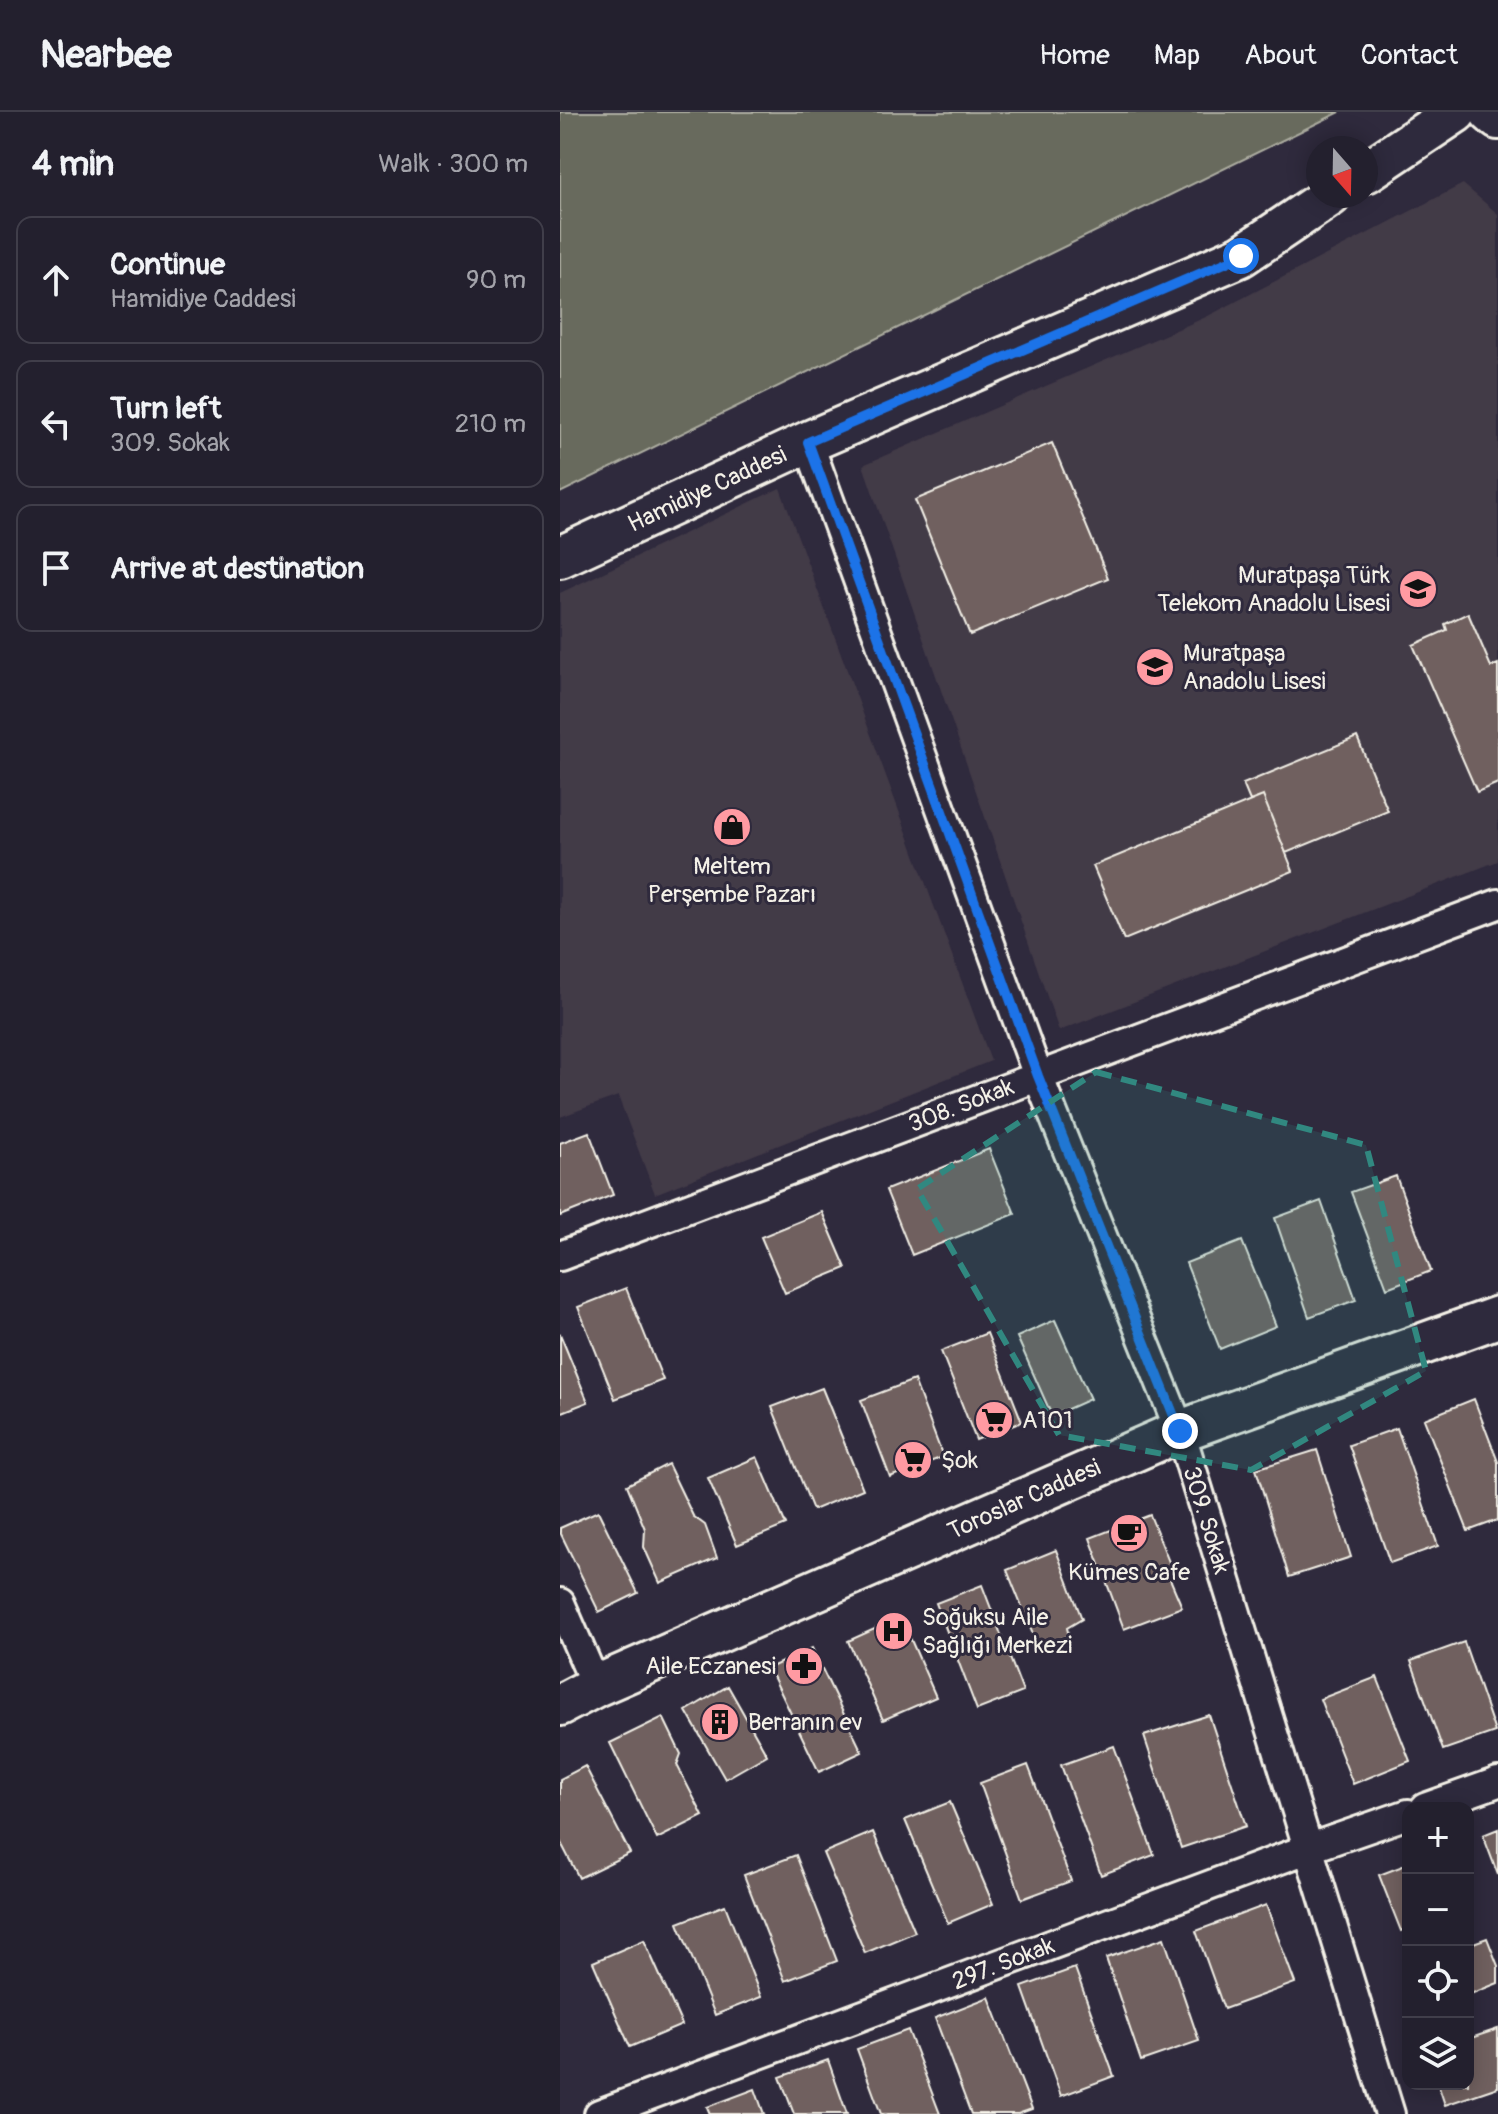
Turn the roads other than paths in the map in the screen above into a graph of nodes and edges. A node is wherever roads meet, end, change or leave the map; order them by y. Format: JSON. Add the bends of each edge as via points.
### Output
{"nodes":[{"id":1,"x":1456,"y":112,"type":"edge"},
{"id":2,"x":1490,"y":112,"type":"edge"},
{"id":3,"x":1498,"y":119,"type":"edge"},
{"id":4,"x":1378,"y":164,"type":"edge"},
{"id":5,"x":1312,"y":208,"type":"edge"},
{"id":6,"x":808,"y":442,"type":"junction"},
{"id":7,"x":560,"y":557,"type":"edge"},
{"id":8,"x":1498,"y":904,"type":"edge"},
{"id":9,"x":1038,"y":1076,"type":"junction"},
{"id":10,"x":560,"y":1256,"type":"edge"},
{"id":11,"x":1498,"y":1317,"type":"edge"},
{"id":12,"x":1180,"y":1431,"type":"junction"},
{"id":13,"x":560,"y":1603,"type":"edge"},
{"id":14,"x":596,"y":1686,"type":"junction"},
{"id":15,"x":560,"y":1705,"type":"edge"},
{"id":16,"x":1498,"y":1782,"type":"edge"},
{"id":17,"x":1442,"y":1802,"type":"edge"},
{"id":18,"x":1402,"y":1816,"type":"edge"},
{"id":19,"x":1307,"y":1849,"type":"junction"},
{"id":20,"x":606,"y":2113,"type":"edge"},
{"id":21,"x":1390,"y":2114,"type":"edge"}],
"edges":[{"from":1,"to":4,"type":"main road"},
{"from":2,"to":3,"type":"main road"},
{"from":5,"to":6,"type":"main road","name":"Hamidiye Caddesi","via":[[1241,256]]},
{"from":6,"to":7,"type":"main road","name":"Hamidiye Caddesi"},
{"from":6,"to":9,"type":"street","name":"309. Sokak"},
{"from":8,"to":9,"type":"street","name":"308. Sokak"},
{"from":9,"to":10,"type":"street","name":"308. Sokak"},
{"from":9,"to":12,"type":"street","name":"309. Sokak"},
{"from":11,"to":12,"type":"main road","name":"Toroslar Caddesi"},
{"from":12,"to":14,"type":"main road","name":"Toroslar Caddesi"},
{"from":12,"to":19,"type":"street","name":"309. Sokak"},
{"from":13,"to":14,"type":"street"},
{"from":14,"to":15,"type":"main road","name":"Toroslar Caddesi"},
{"from":16,"to":17,"type":"street"},
{"from":18,"to":19,"type":"street","name":"297. Sokak"},
{"from":19,"to":20,"type":"street","name":"297. Sokak"},
{"from":19,"to":21,"type":"street","name":"309. Sokak"}]}
